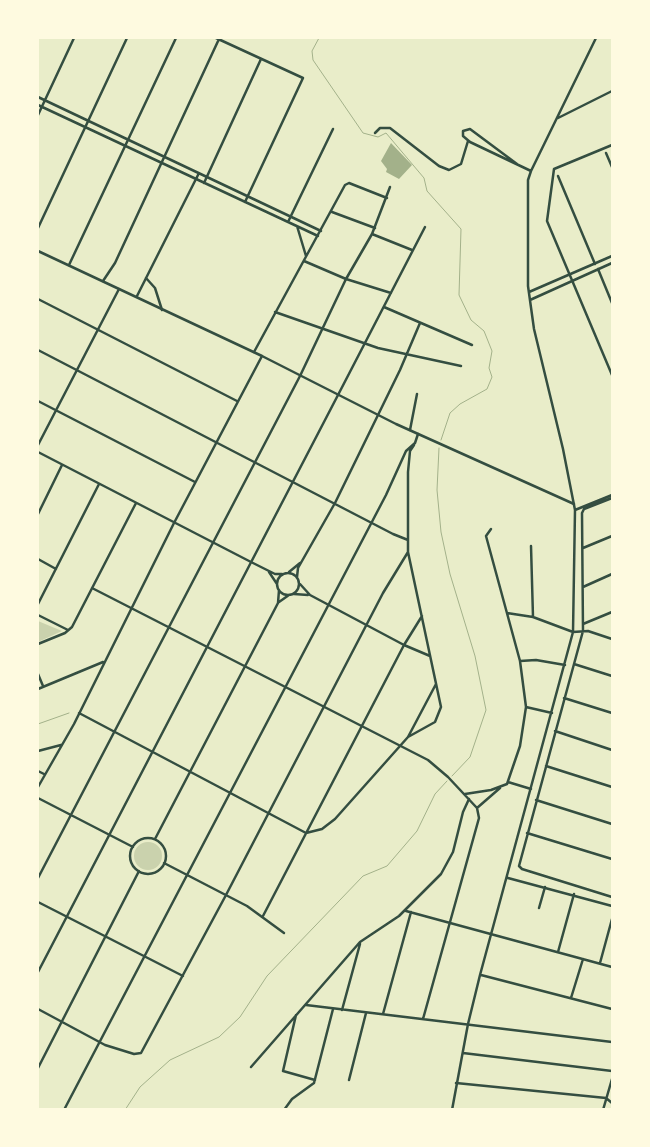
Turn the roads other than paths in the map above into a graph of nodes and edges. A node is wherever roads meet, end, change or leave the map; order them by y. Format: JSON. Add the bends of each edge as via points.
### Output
{"nodes":[{"id":1,"x":74,"y":38,"type":"edge"},
{"id":2,"x":127,"y":38,"type":"edge"},
{"id":3,"x":176,"y":38,"type":"edge"},
{"id":4,"x":218,"y":38,"type":"edge"},
{"id":5,"x":596,"y":38,"type":"edge"},
{"id":6,"x":262,"y":59,"type":"junction"},
{"id":7,"x":612,"y":91,"type":"edge"},
{"id":8,"x":38,"y":97,"type":"edge"},
{"id":9,"x":45,"y":101,"type":"junction"},
{"id":10,"x":38,"y":105,"type":"edge"},
{"id":11,"x":42,"y":107,"type":"junction"},
{"id":12,"x":38,"y":115,"type":"edge"},
{"id":13,"x":556,"y":118,"type":"junction"},
{"id":14,"x":89,"y":121,"type":"junction"},
{"id":15,"x":86,"y":128,"type":"junction"},
{"id":16,"x":333,"y":128,"type":"dead end"},
{"id":17,"x":375,"y":132,"type":"dead end"},
{"id":18,"x":128,"y":139,"type":"junction"},
{"id":19,"x":468,"y":141,"type":"junction"},
{"id":20,"x":612,"y":145,"type":"edge"},
{"id":21,"x":124,"y":146,"type":"junction"},
{"id":22,"x":606,"y":153,"type":"dead end"},
{"id":23,"x":165,"y":157,"type":"junction"},
{"id":24,"x":162,"y":163,"type":"junction"},
{"id":25,"x":517,"y":164,"type":"junction"},
{"id":26,"x":612,"y":167,"type":"edge"},
{"id":27,"x":531,"y":172,"type":"junction"},
{"id":28,"x":199,"y":174,"type":"junction"},
{"id":29,"x":558,"y":176,"type":"dead end"},
{"id":30,"x":207,"y":177,"type":"junction"},
{"id":31,"x":197,"y":180,"type":"junction"},
{"id":32,"x":204,"y":183,"type":"junction"},
{"id":33,"x":390,"y":187,"type":"dead end"},
{"id":34,"x":248,"y":196,"type":"junction"},
{"id":35,"x":387,"y":198,"type":"junction"},
{"id":36,"x":245,"y":202,"type":"junction"},
{"id":37,"x":332,"y":212,"type":"junction"},
{"id":38,"x":291,"y":216,"type":"junction"},
{"id":39,"x":288,"y":222,"type":"junction"},
{"id":40,"x":297,"y":226,"type":"junction"},
{"id":41,"x":425,"y":227,"type":"dead end"},
{"id":42,"x":38,"y":228,"type":"edge"},
{"id":43,"x":375,"y":228,"type":"junction"},
{"id":44,"x":321,"y":231,"type":"junction"},
{"id":45,"x":372,"y":234,"type":"junction"},
{"id":46,"x":318,"y":236,"type":"junction"},
{"id":47,"x":412,"y":250,"type":"junction"},
{"id":48,"x":38,"y":251,"type":"edge"},
{"id":49,"x":612,"y":256,"type":"edge"},
{"id":50,"x":306,"y":257,"type":"junction"},
{"id":51,"x":304,"y":261,"type":"junction"},
{"id":52,"x":612,"y":262,"type":"edge"},
{"id":53,"x":595,"y":264,"type":"junction"},
{"id":54,"x":69,"y":265,"type":"junction"},
{"id":55,"x":598,"y":269,"type":"junction"},
{"id":56,"x":569,"y":276,"type":"junction"},
{"id":57,"x":146,"y":278,"type":"junction"},
{"id":58,"x":346,"y":279,"type":"junction"},
{"id":59,"x":572,"y":281,"type":"junction"},
{"id":60,"x":103,"y":282,"type":"junction"},
{"id":61,"x":119,"y":289,"type":"junction"},
{"id":62,"x":529,"y":292,"type":"junction"},
{"id":63,"x":391,"y":293,"type":"junction"},
{"id":64,"x":136,"y":296,"type":"junction"},
{"id":65,"x":38,"y":299,"type":"edge"},
{"id":66,"x":530,"y":300,"type":"junction"},
{"id":67,"x":612,"y":303,"type":"edge"},
{"id":68,"x":384,"y":307,"type":"junction"},
{"id":69,"x":162,"y":310,"type":"junction"},
{"id":70,"x":275,"y":312,"type":"junction"},
{"id":71,"x":420,"y":323,"type":"junction"},
{"id":72,"x":322,"y":328,"type":"junction"},
{"id":73,"x":98,"y":330,"type":"junction"},
{"id":74,"x":365,"y":344,"type":"junction"},
{"id":75,"x":472,"y":345,"type":"dead end"},
{"id":76,"x":38,"y":350,"type":"edge"},
{"id":77,"x":254,"y":352,"type":"junction"},
{"id":78,"x":408,"y":354,"type":"junction"},
{"id":79,"x":262,"y":356,"type":"junction"},
{"id":80,"x":461,"y":366,"type":"dead end"},
{"id":81,"x":77,"y":372,"type":"junction"},
{"id":82,"x":612,"y":375,"type":"edge"},
{"id":83,"x":300,"y":376,"type":"junction"},
{"id":84,"x":418,"y":394,"type":"dead end"},
{"id":85,"x":338,"y":395,"type":"junction"},
{"id":86,"x":38,"y":401,"type":"edge"},
{"id":87,"x":237,"y":401,"type":"junction"},
{"id":88,"x":56,"y":411,"type":"junction"},
{"id":89,"x":378,"y":414,"type":"junction"},
{"id":90,"x":410,"y":430,"type":"junction"},
{"id":91,"x":418,"y":434,"type":"junction"},
{"id":92,"x":215,"y":443,"type":"junction"},
{"id":93,"x":415,"y":444,"type":"junction"},
{"id":94,"x":38,"y":445,"type":"edge"},
{"id":95,"x":38,"y":452,"type":"edge"},
{"id":96,"x":255,"y":463,"type":"junction"},
{"id":97,"x":62,"y":464,"type":"junction"},
{"id":98,"x":195,"y":482,"type":"junction"},
{"id":99,"x":293,"y":483,"type":"junction"},
{"id":100,"x":98,"y":484,"type":"junction"},
{"id":101,"x":612,"y":496,"type":"edge"},
{"id":102,"x":136,"y":503,"type":"junction"},
{"id":103,"x":335,"y":503,"type":"junction"},
{"id":104,"x":574,"y":504,"type":"junction"},
{"id":105,"x":575,"y":510,"type":"junction"},
{"id":106,"x":38,"y":514,"type":"edge"},
{"id":107,"x":174,"y":522,"type":"junction"},
{"id":108,"x":371,"y":522,"type":"junction"},
{"id":109,"x":491,"y":529,"type":"dead end"},
{"id":110,"x":612,"y":536,"type":"edge"},
{"id":111,"x":408,"y":540,"type":"junction"},
{"id":112,"x":212,"y":542,"type":"junction"},
{"id":113,"x":531,"y":546,"type":"dead end"},
{"id":114,"x":582,"y":548,"type":"junction"},
{"id":115,"x":408,"y":552,"type":"junction"},
{"id":116,"x":38,"y":559,"type":"edge"},
{"id":117,"x":304,"y":561,"type":"junction"},
{"id":118,"x":251,"y":562,"type":"junction"},
{"id":119,"x":56,"y":569,"type":"junction"},
{"id":120,"x":268,"y":571,"type":"junction"},
{"id":121,"x":288,"y":573,"type":"junction"},
{"id":122,"x":282,"y":574,"type":"junction"},
{"id":123,"x":612,"y":574,"type":"edge"},
{"id":124,"x":297,"y":577,"type":"junction"},
{"id":125,"x":300,"y":584,"type":"junction"},
{"id":126,"x":277,"y":585,"type":"junction"},
{"id":127,"x":583,"y":587,"type":"junction"},
{"id":128,"x":92,"y":588,"type":"junction"},
{"id":129,"x":279,"y":590,"type":"junction"},
{"id":130,"x":294,"y":594,"type":"junction"},
{"id":131,"x":289,"y":595,"type":"junction"},
{"id":132,"x":310,"y":595,"type":"junction"},
{"id":133,"x":278,"y":603,"type":"junction"},
{"id":134,"x":38,"y":604,"type":"edge"},
{"id":135,"x":327,"y":605,"type":"junction"},
{"id":136,"x":132,"y":608,"type":"junction"},
{"id":137,"x":507,"y":612,"type":"junction"},
{"id":138,"x":612,"y":612,"type":"edge"},
{"id":139,"x":38,"y":615,"type":"edge"},
{"id":140,"x":422,"y":616,"type":"junction"},
{"id":141,"x":533,"y":617,"type":"junction"},
{"id":142,"x":583,"y":624,"type":"junction"},
{"id":143,"x":366,"y":625,"type":"junction"},
{"id":144,"x":168,"y":626,"type":"junction"},
{"id":145,"x":68,"y":630,"type":"junction"},
{"id":146,"x":583,"y":631,"type":"junction"},
{"id":147,"x":573,"y":632,"type":"junction"},
{"id":148,"x":612,"y":639,"type":"edge"},
{"id":149,"x":38,"y":644,"type":"edge"},
{"id":150,"x":404,"y":645,"type":"junction"},
{"id":151,"x":207,"y":646,"type":"junction"},
{"id":152,"x":430,"y":656,"type":"junction"},
{"id":153,"x":520,"y":660,"type":"junction"},
{"id":154,"x":104,"y":661,"type":"junction"},
{"id":155,"x":574,"y":664,"type":"junction"},
{"id":156,"x":565,"y":665,"type":"junction"},
{"id":157,"x":245,"y":666,"type":"junction"},
{"id":158,"x":38,"y":674,"type":"edge"},
{"id":159,"x":612,"y":676,"type":"edge"},
{"id":160,"x":436,"y":684,"type":"junction"},
{"id":161,"x":43,"y":686,"type":"junction"},
{"id":162,"x":284,"y":686,"type":"junction"},
{"id":163,"x":38,"y":689,"type":"edge"},
{"id":164,"x":564,"y":698,"type":"junction"},
{"id":165,"x":324,"y":707,"type":"junction"},
{"id":166,"x":526,"y":707,"type":"junction"},
{"id":167,"x":79,"y":713,"type":"junction"},
{"id":168,"x":552,"y":713,"type":"junction"},
{"id":169,"x":612,"y":713,"type":"edge"},
{"id":170,"x":362,"y":727,"type":"junction"},
{"id":171,"x":555,"y":731,"type":"junction"},
{"id":172,"x":114,"y":733,"type":"junction"},
{"id":173,"x":408,"y":737,"type":"junction"},
{"id":174,"x":61,"y":745,"type":"junction"},
{"id":175,"x":399,"y":745,"type":"junction"},
{"id":176,"x":612,"y":750,"type":"edge"},
{"id":177,"x":38,"y":751,"type":"edge"},
{"id":178,"x":152,"y":753,"type":"junction"},
{"id":179,"x":546,"y":766,"type":"junction"},
{"id":180,"x":38,"y":771,"type":"edge"},
{"id":181,"x":190,"y":773,"type":"junction"},
{"id":182,"x":44,"y":774,"type":"junction"},
{"id":183,"x":508,"y":782,"type":"junction"},
{"id":184,"x":38,"y":787,"type":"edge"},
{"id":185,"x":612,"y":787,"type":"edge"},
{"id":186,"x":501,"y":788,"type":"junction"},
{"id":187,"x":531,"y":790,"type":"junction"},
{"id":188,"x":229,"y":792,"type":"junction"},
{"id":189,"x":465,"y":794,"type":"junction"},
{"id":190,"x":38,"y":798,"type":"edge"},
{"id":191,"x":469,"y":799,"type":"junction"},
{"id":192,"x":536,"y":800,"type":"junction"},
{"id":193,"x":477,"y":808,"type":"junction"},
{"id":194,"x":268,"y":813,"type":"junction"},
{"id":195,"x":70,"y":815,"type":"junction"},
{"id":196,"x":612,"y":824,"type":"edge"},
{"id":197,"x":306,"y":833,"type":"junction"},
{"id":198,"x":527,"y":833,"type":"junction"},
{"id":199,"x":108,"y":835,"type":"junction"},
{"id":200,"x":155,"y":839,"type":"junction"},
{"id":201,"x":133,"y":847,"type":"junction"},
{"id":202,"x":612,"y":859,"type":"edge"},
{"id":203,"x":164,"y":863,"type":"junction"},
{"id":204,"x":139,"y":872,"type":"junction"},
{"id":205,"x":187,"y":875,"type":"junction"},
{"id":206,"x":38,"y":878,"type":"edge"},
{"id":207,"x":508,"y":878,"type":"junction"},
{"id":208,"x":544,"y":887,"type":"junction"},
{"id":209,"x":574,"y":894,"type":"junction"},
{"id":210,"x":226,"y":895,"type":"junction"},
{"id":211,"x":612,"y":896,"type":"edge"},
{"id":212,"x":38,"y":902,"type":"edge"},
{"id":213,"x":612,"y":905,"type":"edge"},
{"id":214,"x":539,"y":908,"type":"dead end"},
{"id":215,"x":406,"y":910,"type":"junction"},
{"id":216,"x":411,"y":912,"type":"junction"},
{"id":217,"x":263,"y":916,"type":"junction"},
{"id":218,"x":66,"y":917,"type":"junction"},
{"id":219,"x":612,"y":919,"type":"edge"},
{"id":220,"x":450,"y":922,"type":"junction"},
{"id":221,"x":284,"y":933,"type":"dead end"},
{"id":222,"x":492,"y":934,"type":"junction"},
{"id":223,"x":105,"y":937,"type":"junction"},
{"id":224,"x":360,"y":942,"type":"junction"},
{"id":225,"x":558,"y":952,"type":"junction"},
{"id":226,"x":144,"y":958,"type":"junction"},
{"id":227,"x":583,"y":959,"type":"junction"},
{"id":228,"x":600,"y":963,"type":"junction"},
{"id":229,"x":612,"y":967,"type":"edge"},
{"id":230,"x":38,"y":972,"type":"edge"},
{"id":231,"x":480,"y":975,"type":"junction"},
{"id":232,"x":183,"y":976,"type":"junction"},
{"id":233,"x":571,"y":998,"type":"junction"},
{"id":234,"x":306,"y":1005,"type":"junction"},
{"id":235,"x":38,"y":1009,"type":"edge"},
{"id":236,"x":333,"y":1009,"type":"junction"},
{"id":237,"x":612,"y":1009,"type":"edge"},
{"id":238,"x":342,"y":1010,"type":"junction"},
{"id":239,"x":366,"y":1013,"type":"junction"},
{"id":240,"x":296,"y":1015,"type":"junction"},
{"id":241,"x":383,"y":1015,"type":"junction"},
{"id":242,"x":423,"y":1019,"type":"junction"},
{"id":243,"x":62,"y":1021,"type":"junction"},
{"id":244,"x":468,"y":1024,"type":"junction"},
{"id":245,"x":100,"y":1042,"type":"junction"},
{"id":246,"x":612,"y":1042,"type":"edge"},
{"id":247,"x":462,"y":1053,"type":"junction"},
{"id":248,"x":251,"y":1067,"type":"dead end"},
{"id":249,"x":38,"y":1068,"type":"edge"},
{"id":250,"x":612,"y":1071,"type":"edge"},
{"id":251,"x":612,"y":1079,"type":"edge"},
{"id":252,"x":315,"y":1080,"type":"junction"},
{"id":253,"x":350,"y":1080,"type":"dead end"},
{"id":254,"x":456,"y":1083,"type":"junction"},
{"id":255,"x":606,"y":1098,"type":"junction"},
{"id":256,"x":612,"y":1103,"type":"edge"},
{"id":257,"x":64,"y":1110,"type":"edge"},
{"id":258,"x":284,"y":1110,"type":"edge"},
{"id":259,"x":452,"y":1110,"type":"edge"},
{"id":260,"x":603,"y":1110,"type":"edge"}],
"edges":[{"from":1,"to":9,"type":"street"},
{"from":2,"to":14,"type":"street"},
{"from":3,"to":18,"type":"street"},
{"from":4,"to":6,"type":"street"},
{"from":4,"to":23,"type":"street"},
{"from":5,"to":13,"type":"street"},
{"from":6,"to":30,"type":"street"},
{"from":6,"to":34,"type":"street","via":[[303,78]]},
{"from":7,"to":13,"type":"street"},
{"from":8,"to":9,"type":"street"},
{"from":9,"to":11,"type":"street"},
{"from":9,"to":14,"type":"street"},
{"from":10,"to":11,"type":"street"},
{"from":11,"to":12,"type":"street"},
{"from":11,"to":15,"type":"street"},
{"from":13,"to":27,"type":"street"},
{"from":14,"to":15,"type":"street"},
{"from":14,"to":18,"type":"street"},
{"from":15,"to":21,"type":"street"},
{"from":15,"to":42,"type":"street"},
{"from":16,"to":38,"type":"street"},
{"from":17,"to":19,"type":"street","via":[[380,128],[390,128],[445,169],[461,164]]},
{"from":18,"to":21,"type":"street"},
{"from":18,"to":23,"type":"street"},
{"from":19,"to":25,"type":"street"},
{"from":19,"to":25,"type":"street","via":[[462,134],[467,128]]},
{"from":20,"to":56,"type":"street","via":[[554,169],[547,221]]},
{"from":21,"to":24,"type":"street"},
{"from":21,"to":54,"type":"street"},
{"from":22,"to":26,"type":"street"},
{"from":23,"to":24,"type":"street"},
{"from":23,"to":28,"type":"street"},
{"from":24,"to":31,"type":"street"},
{"from":24,"to":60,"type":"street","via":[[116,264]]},
{"from":25,"to":27,"type":"street"},
{"from":27,"to":62,"type":"street","via":[[528,198]]},
{"from":28,"to":30,"type":"street"},
{"from":28,"to":31,"type":"street"},
{"from":29,"to":53,"type":"street"},
{"from":30,"to":32,"type":"street"},
{"from":30,"to":34,"type":"street"},
{"from":31,"to":32,"type":"street"},
{"from":31,"to":57,"type":"street"},
{"from":32,"to":36,"type":"street"},
{"from":33,"to":35,"type":"street"},
{"from":34,"to":36,"type":"street"},
{"from":34,"to":38,"type":"street"},
{"from":35,"to":37,"type":"street","via":[[349,183]]},
{"from":35,"to":43,"type":"street"},
{"from":36,"to":39,"type":"street"},
{"from":37,"to":43,"type":"street"},
{"from":37,"to":44,"type":"street"},
{"from":38,"to":39,"type":"street"},
{"from":38,"to":44,"type":"street"},
{"from":39,"to":40,"type":"street"},
{"from":40,"to":46,"type":"street"},
{"from":40,"to":50,"type":"street"},
{"from":41,"to":47,"type":"street"},
{"from":43,"to":45,"type":"street"},
{"from":44,"to":46,"type":"street"},
{"from":45,"to":47,"type":"street"},
{"from":45,"to":58,"type":"street"},
{"from":46,"to":50,"type":"street"},
{"from":47,"to":63,"type":"street"},
{"from":48,"to":54,"type":"street"},
{"from":49,"to":53,"type":"street"},
{"from":50,"to":51,"type":"street"},
{"from":51,"to":58,"type":"street"},
{"from":51,"to":70,"type":"street"},
{"from":52,"to":55,"type":"street"},
{"from":53,"to":56,"type":"street"},
{"from":54,"to":60,"type":"street"},
{"from":55,"to":59,"type":"street"},
{"from":55,"to":67,"type":"street"},
{"from":56,"to":59,"type":"street"},
{"from":56,"to":62,"type":"street"},
{"from":57,"to":64,"type":"street"},
{"from":57,"to":69,"type":"street","via":[[154,288]]},
{"from":58,"to":63,"type":"street"},
{"from":58,"to":72,"type":"street"},
{"from":59,"to":66,"type":"street"},
{"from":59,"to":82,"type":"street"},
{"from":60,"to":61,"type":"street"},
{"from":61,"to":64,"type":"street"},
{"from":61,"to":73,"type":"street"},
{"from":62,"to":66,"type":"street"},
{"from":63,"to":68,"type":"street"},
{"from":64,"to":69,"type":"street"},
{"from":65,"to":73,"type":"street"},
{"from":66,"to":104,"type":"street"},
{"from":68,"to":71,"type":"street"},
{"from":68,"to":74,"type":"street"},
{"from":69,"to":77,"type":"street"},
{"from":70,"to":72,"type":"street"},
{"from":70,"to":77,"type":"street"},
{"from":71,"to":75,"type":"street"},
{"from":71,"to":78,"type":"street"},
{"from":72,"to":74,"type":"street"},
{"from":72,"to":83,"type":"street"},
{"from":73,"to":81,"type":"street"},
{"from":73,"to":87,"type":"street"},
{"from":74,"to":78,"type":"street"},
{"from":74,"to":85,"type":"street"},
{"from":76,"to":81,"type":"street"},
{"from":77,"to":79,"type":"street"},
{"from":78,"to":80,"type":"street"},
{"from":78,"to":89,"type":"street"},
{"from":79,"to":83,"type":"street"},
{"from":79,"to":87,"type":"street"},
{"from":81,"to":88,"type":"street"},
{"from":81,"to":92,"type":"street"},
{"from":83,"to":85,"type":"street"},
{"from":83,"to":96,"type":"street"},
{"from":84,"to":90,"type":"street"},
{"from":85,"to":89,"type":"street"},
{"from":85,"to":99,"type":"street"},
{"from":86,"to":88,"type":"street"},
{"from":87,"to":92,"type":"street"},
{"from":88,"to":94,"type":"street"},
{"from":88,"to":98,"type":"street"},
{"from":89,"to":90,"type":"street"},
{"from":89,"to":103,"type":"street"},
{"from":90,"to":91,"type":"street"},
{"from":91,"to":93,"type":"street"},
{"from":91,"to":104,"type":"street"},
{"from":92,"to":96,"type":"street"},
{"from":92,"to":98,"type":"street"},
{"from":93,"to":108,"type":"street","via":[[406,452]]},
{"from":93,"to":111,"type":"street","via":[[410,450],[408,472]]},
{"from":95,"to":97,"type":"street"},
{"from":96,"to":99,"type":"street"},
{"from":96,"to":112,"type":"street"},
{"from":97,"to":100,"type":"street"},
{"from":97,"to":106,"type":"street"},
{"from":98,"to":107,"type":"street"},
{"from":99,"to":103,"type":"street"},
{"from":99,"to":118,"type":"street"},
{"from":100,"to":102,"type":"street"},
{"from":100,"to":119,"type":"street"},
{"from":101,"to":105,"type":"street"},
{"from":101,"to":114,"type":"street","via":[[584,509]]},
{"from":102,"to":107,"type":"street"},
{"from":102,"to":128,"type":"street"},
{"from":103,"to":108,"type":"street"},
{"from":103,"to":117,"type":"street"},
{"from":104,"to":105,"type":"street"},
{"from":105,"to":147,"type":"street"},
{"from":107,"to":112,"type":"street"},
{"from":107,"to":136,"type":"street"},
{"from":108,"to":111,"type":"street"},
{"from":108,"to":135,"type":"street"},
{"from":109,"to":137,"type":"street","via":[[486,536]]},
{"from":110,"to":114,"type":"street"},
{"from":111,"to":115,"type":"street"},
{"from":112,"to":118,"type":"street"},
{"from":112,"to":144,"type":"street"},
{"from":113,"to":141,"type":"street"},
{"from":114,"to":127,"type":"street"},
{"from":115,"to":140,"type":"street"},
{"from":115,"to":143,"type":"street"},
{"from":116,"to":119,"type":"street"},
{"from":117,"to":121,"type":"street"},
{"from":117,"to":124,"type":"street","via":[[298,568]]},
{"from":118,"to":120,"type":"street"},
{"from":118,"to":151,"type":"street"},
{"from":119,"to":134,"type":"street"},
{"from":120,"to":122,"type":"street"},
{"from":120,"to":126,"type":"street"},
{"from":121,"to":122,"type":"street"},
{"from":121,"to":124,"type":"street"},
{"from":122,"to":126,"type":"street"},
{"from":123,"to":127,"type":"street"},
{"from":124,"to":125,"type":"street"},
{"from":125,"to":130,"type":"street"},
{"from":125,"to":132,"type":"street"},
{"from":126,"to":129,"type":"street"},
{"from":127,"to":142,"type":"street"},
{"from":128,"to":136,"type":"street"},
{"from":128,"to":145,"type":"street"},
{"from":129,"to":131,"type":"street"},
{"from":129,"to":133,"type":"street"},
{"from":130,"to":131,"type":"street"},
{"from":130,"to":132,"type":"street"},
{"from":131,"to":133,"type":"street"},
{"from":132,"to":135,"type":"street"},
{"from":133,"to":157,"type":"street"},
{"from":135,"to":143,"type":"street"},
{"from":135,"to":162,"type":"street"},
{"from":136,"to":144,"type":"street"},
{"from":136,"to":154,"type":"street"},
{"from":137,"to":141,"type":"street"},
{"from":137,"to":153,"type":"street"},
{"from":138,"to":142,"type":"street"},
{"from":139,"to":145,"type":"street"},
{"from":140,"to":150,"type":"street"},
{"from":140,"to":152,"type":"street"},
{"from":141,"to":147,"type":"street"},
{"from":142,"to":146,"type":"street"},
{"from":143,"to":150,"type":"street"},
{"from":143,"to":165,"type":"street"},
{"from":144,"to":151,"type":"street"},
{"from":144,"to":172,"type":"street"},
{"from":145,"to":149,"type":"street"},
{"from":146,"to":147,"type":"street"},
{"from":146,"to":148,"type":"street"},
{"from":146,"to":155,"type":"street"},
{"from":147,"to":156,"type":"street"},
{"from":150,"to":152,"type":"street"},
{"from":150,"to":170,"type":"street"},
{"from":151,"to":157,"type":"street"},
{"from":151,"to":178,"type":"street"},
{"from":152,"to":160,"type":"street"},
{"from":153,"to":156,"type":"street"},
{"from":153,"to":166,"type":"street"},
{"from":154,"to":161,"type":"street"},
{"from":154,"to":167,"type":"street"},
{"from":155,"to":159,"type":"street"},
{"from":155,"to":164,"type":"street"},
{"from":156,"to":168,"type":"street"},
{"from":157,"to":162,"type":"street"},
{"from":157,"to":181,"type":"street"},
{"from":158,"to":161,"type":"street"},
{"from":160,"to":173,"type":"street"},
{"from":160,"to":173,"type":"street","via":[[441,707],[438,717]]},
{"from":161,"to":163,"type":"street"},
{"from":162,"to":165,"type":"street"},
{"from":162,"to":188,"type":"street"},
{"from":164,"to":169,"type":"street"},
{"from":164,"to":171,"type":"street"},
{"from":165,"to":170,"type":"street"},
{"from":165,"to":194,"type":"street"},
{"from":166,"to":168,"type":"street"},
{"from":166,"to":183,"type":"street","via":[[520,746]]},
{"from":167,"to":172,"type":"street"},
{"from":167,"to":174,"type":"street"},
{"from":168,"to":187,"type":"street"},
{"from":170,"to":175,"type":"street"},
{"from":170,"to":197,"type":"street"},
{"from":171,"to":176,"type":"street"},
{"from":171,"to":179,"type":"street"},
{"from":172,"to":178,"type":"street"},
{"from":172,"to":195,"type":"street"},
{"from":173,"to":175,"type":"street"},
{"from":174,"to":177,"type":"street"},
{"from":174,"to":182,"type":"street"},
{"from":175,"to":189,"type":"street","via":[[428,760]]},
{"from":175,"to":197,"type":"street","via":[[335,819],[322,829]]},
{"from":178,"to":181,"type":"street"},
{"from":178,"to":199,"type":"street"},
{"from":179,"to":185,"type":"street"},
{"from":179,"to":192,"type":"street"},
{"from":180,"to":182,"type":"street"},
{"from":181,"to":188,"type":"street"},
{"from":181,"to":200,"type":"street"},
{"from":182,"to":184,"type":"street"},
{"from":183,"to":186,"type":"street"},
{"from":183,"to":187,"type":"street"},
{"from":186,"to":189,"type":"street"},
{"from":186,"to":193,"type":"street"},
{"from":187,"to":207,"type":"street"},
{"from":188,"to":194,"type":"street"},
{"from":188,"to":205,"type":"street"},
{"from":189,"to":191,"type":"street"},
{"from":190,"to":195,"type":"street"},
{"from":191,"to":193,"type":"street"},
{"from":191,"to":215,"type":"street","via":[[446,868]]},
{"from":192,"to":196,"type":"street"},
{"from":192,"to":198,"type":"street"},
{"from":193,"to":220,"type":"street","via":[[479,818]]},
{"from":194,"to":197,"type":"street"},
{"from":194,"to":210,"type":"street"},
{"from":195,"to":199,"type":"street"},
{"from":195,"to":206,"type":"street"},
{"from":197,"to":217,"type":"street"},
{"from":198,"to":202,"type":"street"},
{"from":198,"to":211,"type":"street","via":[[519,864],[522,869]]},
{"from":199,"to":201,"type":"street"},
{"from":199,"to":218,"type":"street"},
{"from":200,"to":201,"type":"street","via":[[140,840]]},
{"from":200,"to":203,"type":"street","via":[[164,847]]},
{"from":201,"to":204,"type":"street","via":[[131,861]]},
{"from":203,"to":204,"type":"street","via":[[154,873]]},
{"from":203,"to":205,"type":"street"},
{"from":204,"to":223,"type":"street"},
{"from":205,"to":210,"type":"street"},
{"from":205,"to":226,"type":"street"},
{"from":207,"to":208,"type":"street"},
{"from":207,"to":222,"type":"street"},
{"from":208,"to":209,"type":"street"},
{"from":208,"to":214,"type":"street"},
{"from":209,"to":213,"type":"street"},
{"from":209,"to":225,"type":"street"},
{"from":210,"to":217,"type":"street"},
{"from":210,"to":232,"type":"street"},
{"from":212,"to":218,"type":"street"},
{"from":215,"to":216,"type":"street"},
{"from":215,"to":224,"type":"street"},
{"from":216,"to":220,"type":"street"},
{"from":216,"to":241,"type":"street"},
{"from":217,"to":221,"type":"street"},
{"from":218,"to":223,"type":"street"},
{"from":218,"to":230,"type":"street"},
{"from":219,"to":228,"type":"street"},
{"from":220,"to":222,"type":"street"},
{"from":220,"to":242,"type":"street"},
{"from":222,"to":225,"type":"street"},
{"from":222,"to":231,"type":"street"},
{"from":223,"to":226,"type":"street"},
{"from":223,"to":243,"type":"street"},
{"from":224,"to":234,"type":"street"},
{"from":224,"to":238,"type":"street"},
{"from":225,"to":227,"type":"street"},
{"from":226,"to":232,"type":"street"},
{"from":226,"to":245,"type":"street"},
{"from":227,"to":228,"type":"street"},
{"from":227,"to":233,"type":"street"},
{"from":228,"to":229,"type":"street"},
{"from":231,"to":233,"type":"street"},
{"from":231,"to":244,"type":"street"},
{"from":232,"to":245,"type":"street","via":[[139,1055]]},
{"from":233,"to":237,"type":"street"},
{"from":234,"to":236,"type":"street"},
{"from":234,"to":240,"type":"street"},
{"from":235,"to":243,"type":"street"},
{"from":236,"to":238,"type":"street"},
{"from":236,"to":252,"type":"street"},
{"from":238,"to":239,"type":"street"},
{"from":239,"to":241,"type":"street"},
{"from":239,"to":253,"type":"street"},
{"from":240,"to":248,"type":"street"},
{"from":240,"to":252,"type":"street","via":[[283,1071]]},
{"from":241,"to":242,"type":"street"},
{"from":242,"to":244,"type":"street"},
{"from":243,"to":245,"type":"street"},
{"from":243,"to":249,"type":"street"},
{"from":244,"to":246,"type":"street"},
{"from":244,"to":247,"type":"street"},
{"from":245,"to":257,"type":"street"},
{"from":247,"to":250,"type":"street"},
{"from":247,"to":254,"type":"street"},
{"from":251,"to":255,"type":"street"},
{"from":252,"to":258,"type":"street"},
{"from":254,"to":255,"type":"street"},
{"from":254,"to":259,"type":"street"},
{"from":255,"to":256,"type":"street"},
{"from":255,"to":260,"type":"street"}]}
